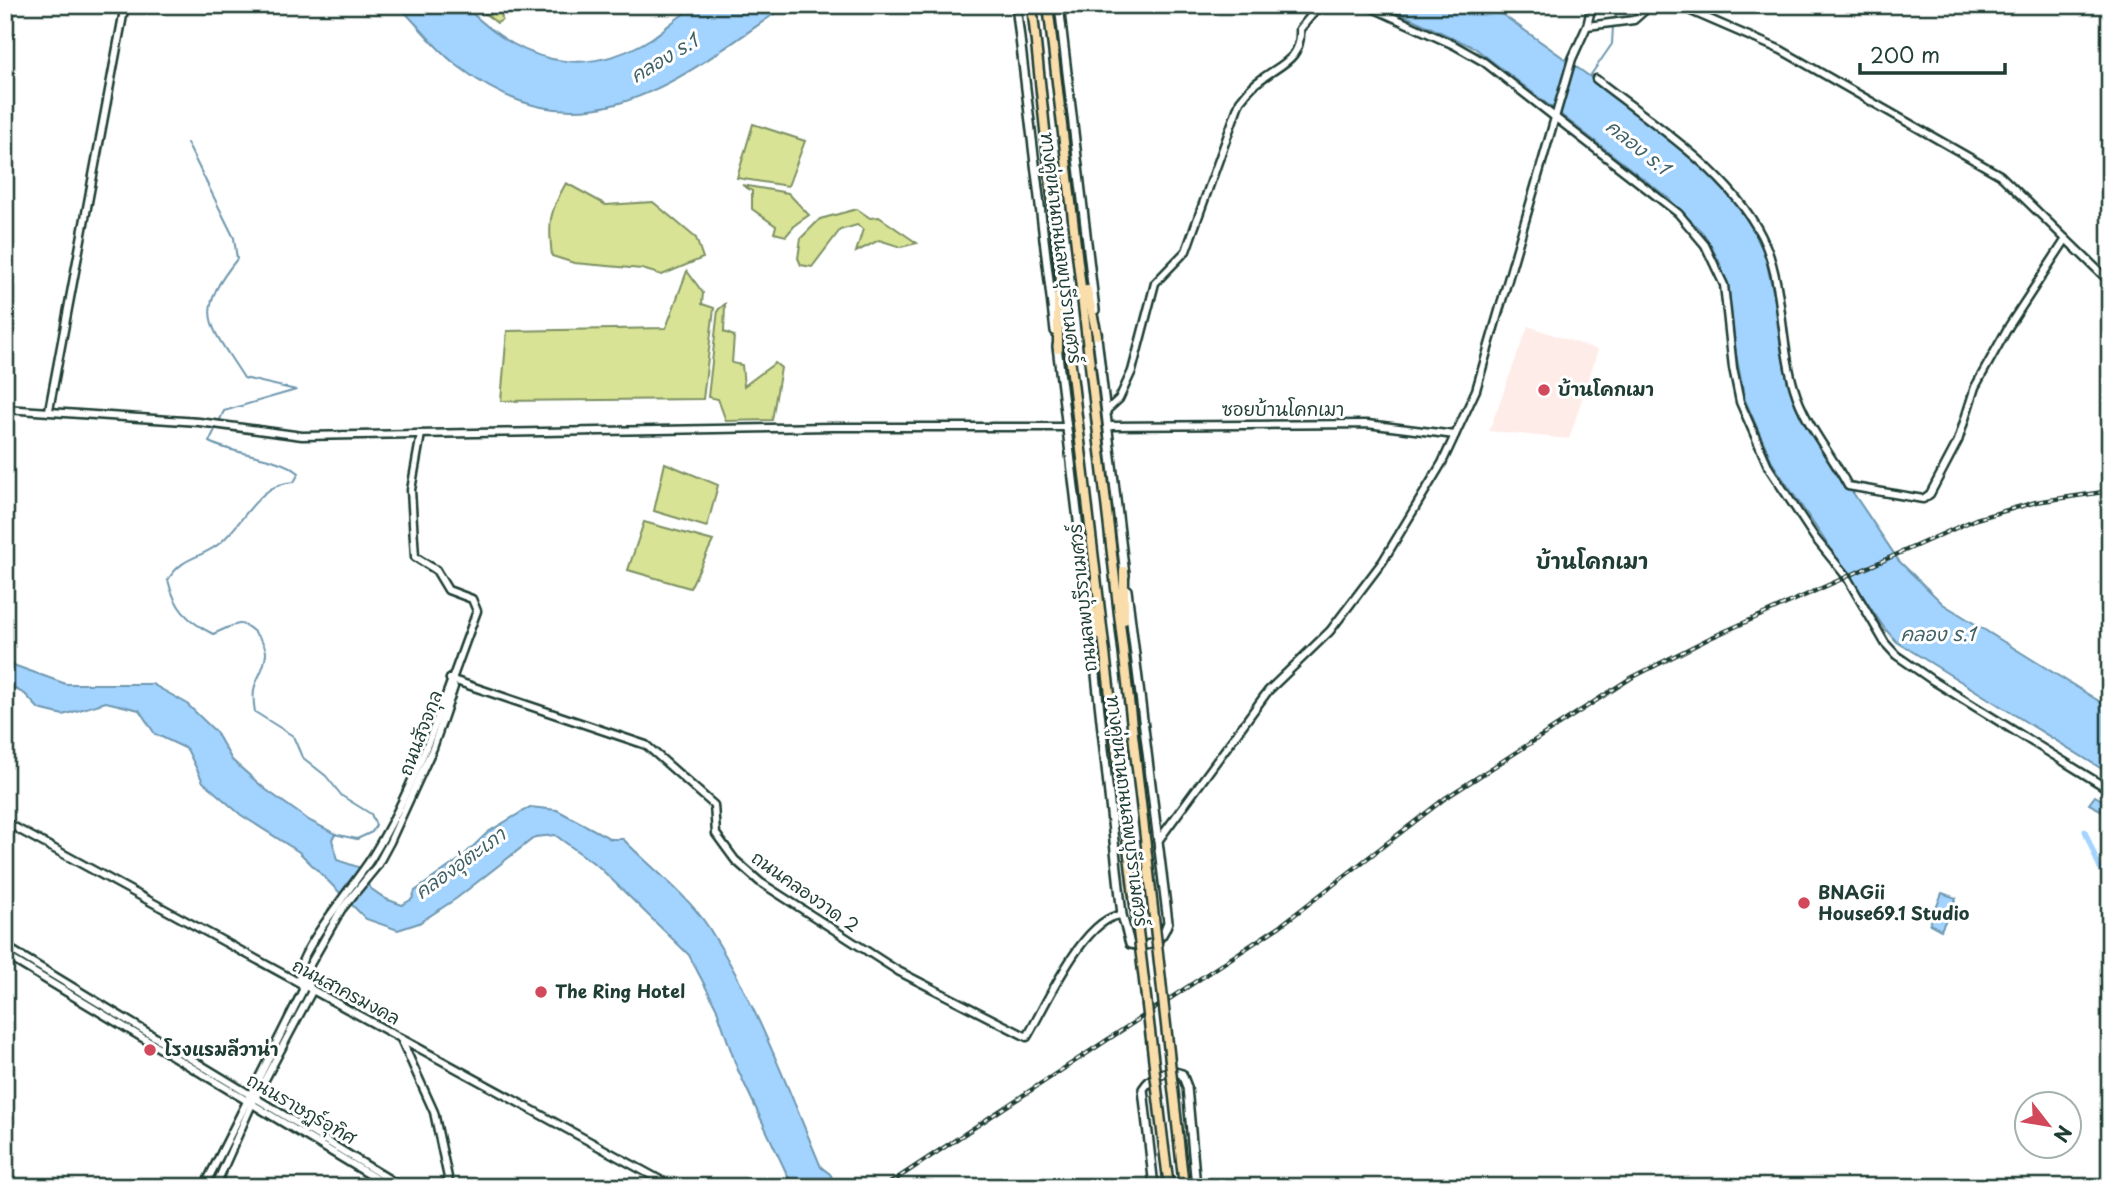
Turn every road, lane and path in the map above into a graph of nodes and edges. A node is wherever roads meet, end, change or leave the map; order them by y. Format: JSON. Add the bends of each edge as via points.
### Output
{"nodes":[{"id":1,"x":125,"y":5,"type":"edge"},
{"id":2,"x":1016,"y":5,"type":"edge"},
{"id":3,"x":1032,"y":5,"type":"edge"},
{"id":4,"x":1048,"y":5,"type":"edge"},
{"id":5,"x":1059,"y":5,"type":"edge"},
{"id":6,"x":1320,"y":5,"type":"edge"},
{"id":7,"x":1366,"y":5,"type":"edge"},
{"id":8,"x":1592,"y":5,"type":"edge"},
{"id":9,"x":1651,"y":5,"type":"edge"},
{"id":10,"x":1677,"y":5,"type":"edge"},
{"id":11,"x":1587,"y":26,"type":"junction"},
{"id":12,"x":1596,"y":79,"type":"dead end"},
{"id":13,"x":1060,"y":108,"type":"junction"},
{"id":14,"x":1045,"y":110,"type":"junction"},
{"id":15,"x":1557,"y":117,"type":"junction"},
{"id":16,"x":2066,"y":239,"type":"junction"},
{"id":17,"x":1078,"y":246,"type":"junction"},
{"id":18,"x":1059,"y":264,"type":"junction"},
{"id":19,"x":2110,"y":282,"type":"edge"},
{"id":20,"x":1097,"y":335,"type":"junction"},
{"id":21,"x":1058,"y":349,"type":"junction"},
{"id":22,"x":5,"y":409,"type":"edge"},
{"id":23,"x":49,"y":410,"type":"junction"},
{"id":24,"x":1107,"y":410,"type":"junction"},
{"id":25,"x":1109,"y":426,"type":"junction"},
{"id":26,"x":1066,"y":427,"type":"junction"},
{"id":27,"x":421,"y":434,"type":"junction"},
{"id":28,"x":1455,"y":435,"type":"junction"},
{"id":29,"x":1124,"y":571,"type":"junction"},
{"id":30,"x":1087,"y":590,"type":"junction"},
{"id":31,"x":1124,"y":657,"type":"junction"},
{"id":32,"x":1105,"y":662,"type":"junction"},
{"id":33,"x":450,"y":679,"type":"junction"},
{"id":34,"x":2110,"y":790,"type":"edge"},
{"id":35,"x":5,"y":822,"type":"edge"},
{"id":36,"x":1158,"y":841,"type":"junction"},
{"id":37,"x":337,"y":909,"type":"junction"},
{"id":38,"x":1122,"y":915,"type":"junction"},
{"id":39,"x":5,"y":946,"type":"edge"},
{"id":40,"x":5,"y":955,"type":"edge"},
{"id":41,"x":62,"y":985,"type":"junction"},
{"id":42,"x":303,"y":986,"type":"junction"},
{"id":43,"x":312,"y":992,"type":"junction"},
{"id":44,"x":400,"y":1037,"type":"junction"},
{"id":45,"x":251,"y":1099,"type":"junction"},
{"id":46,"x":204,"y":1187,"type":"edge"},
{"id":47,"x":215,"y":1187,"type":"edge"},
{"id":48,"x":390,"y":1187,"type":"edge"},
{"id":49,"x":402,"y":1187,"type":"edge"},
{"id":50,"x":450,"y":1187,"type":"edge"},
{"id":51,"x":673,"y":1187,"type":"edge"},
{"id":52,"x":1154,"y":1187,"type":"edge"},
{"id":53,"x":1169,"y":1187,"type":"edge"},
{"id":54,"x":1184,"y":1187,"type":"edge"},
{"id":55,"x":1196,"y":1187,"type":"edge"}],
"edges":[{"from":1,"to":23,"type":"street"},
{"from":2,"to":21,"type":"main road","name":"ทางคู่ขนานถนนลพบุรีราเมศวร์"},
{"from":3,"to":14,"type":"main road","name":"ถนนลพบุรีราเมศวร์"},
{"from":4,"to":13,"type":"main road","name":"ถนนลพบุรีราเมศวร์"},
{"from":5,"to":20,"type":"main road","name":"ทางคู่ขนานถนนลพบุรีราเมศวร์"},
{"from":6,"to":24,"type":"street","via":[[1300,29],[1301,43],[1290,61],[1257,81],[1240,101],[1185,251],[1155,283],[1132,371],[1119,398]]},
{"from":7,"to":15,"type":"street","via":[[1484,62]]},
{"from":8,"to":11,"type":"street"},
{"from":9,"to":11,"type":"street","via":[[1634,20]]},
{"from":10,"to":16,"type":"street","via":[[1781,50],[2000,175]]},
{"from":11,"to":15,"type":"street","via":[[1572,59]]},
{"from":12,"to":16,"type":"street","via":[[1700,162],[1738,202],[1766,246],[1794,390],[1848,486],[1923,499],[1930,494],[1958,441],[1975,387]]},
{"from":13,"to":14,"type":"main road"},
{"from":13,"to":17,"type":"main road","name":"ถนนลพบุรีราเมศวร์"},
{"from":14,"to":18,"type":"main road","name":"ถนนลพบุรีราเมศวร์"},
{"from":15,"to":28,"type":"street","via":[[1476,390]]},
{"from":15,"to":34,"type":"street","via":[[1678,213],[1705,244],[1724,285],[1740,402],[1769,468],[1846,576],[1885,643],[1932,680]]},
{"from":16,"to":19,"type":"street"},
{"from":17,"to":20,"type":"main road"},
{"from":17,"to":31,"type":"main road","name":"ถนนลพบุรีราเมศวร์"},
{"from":18,"to":21,"type":"main road"},
{"from":18,"to":32,"type":"main road","name":"ถนนลพบุรีราเมศวร์"},
{"from":20,"to":24,"type":"main road","name":"ทางคู่ขนานถนนลพบุรีราเมศวร์"},
{"from":21,"to":26,"type":"main road","name":"ทางคู่ขนานถนนลพบุรีราเมศวร์"},
{"from":22,"to":23,"type":"street"},
{"from":23,"to":27,"type":"street","via":[[302,436]]},
{"from":24,"to":25,"type":"main road","name":"ทางคู่ขนานถนนลพบุรีราเมศวร์"},
{"from":25,"to":28,"type":"street","name":"ซอยบ้านโคกเมา","via":[[1367,424]]},
{"from":25,"to":29,"type":"main road","name":"ทางคู่ขนานถนนลพบุรีราเมศวร์"},
{"from":26,"to":27,"type":"street"},
{"from":26,"to":30,"type":"main road","name":"ทางคู่ขนานถนนลพบุรีราเมศวร์"},
{"from":27,"to":33,"type":"street","via":[[411,490],[415,557],[436,569],[449,590],[472,599],[477,611]]},
{"from":28,"to":36,"type":"street","via":[[1383,561],[1332,629],[1268,691]]},
{"from":29,"to":31,"type":"main road"},
{"from":29,"to":36,"type":"main road","name":"ทางคู่ขนานถนนลพบุรีราเมศวร์"},
{"from":30,"to":32,"type":"main road"},
{"from":30,"to":38,"type":"main road","name":"ทางคู่ขนานถนนลพบุรีราเมศวร์"},
{"from":31,"to":54,"type":"main road","name":"ถนนลพบุรีราเมศวร์","bridge":true},
{"from":32,"to":53,"type":"main road","name":"ถนนลพบุรีราเมศวร์","bridge":true},
{"from":33,"to":37,"type":"street","name":"ถนนสัจจกุล","via":[[424,753],[371,859]]},
{"from":33,"to":37,"type":"street","name":"ถนนสัจจกุล","via":[[454,687],[433,748],[377,866]]},
{"from":33,"to":38,"type":"street","name":"ถนนคลองวาด 2","via":[[646,745],[714,805],[716,834],[735,860],[760,882],[898,971],[1027,1037],[1052,989],[1088,938],[1104,919]]},
{"from":35,"to":42,"type":"street","name":"ถนนสาครมงคล"},
{"from":36,"to":38,"type":"main road","name":"ทางคู่ขนานถนนลพบุรีราเมศวร์","via":[[1168,922],[1160,940],[1146,947],[1130,944]]},
{"from":37,"to":42,"type":"street","name":"ถนนสัจจกุล","via":[[299,971]]},
{"from":37,"to":43,"type":"street","name":"ถนนสัจจกุล","via":[[305,973]]},
{"from":39,"to":41,"type":"street","name":"ถนนราษฏร์อุทิศ"},
{"from":40,"to":41,"type":"street","name":"ถนนราษฏร์อุทิศ"},
{"from":41,"to":45,"type":"street","name":"ถนนราษฏร์อุทิศ"},
{"from":42,"to":43,"type":"street","name":"ถนนสาครมงคล"},
{"from":42,"to":45,"type":"street","name":"ถนนสัจจกุล"},
{"from":43,"to":44,"type":"street","name":"ถนนสาครมงคล"},
{"from":43,"to":45,"type":"street","name":"ถนนสัจจกุล"},
{"from":44,"to":50,"type":"street","via":[[434,1112]]},
{"from":44,"to":51,"type":"street","name":"ถนนสาครมงคล"},
{"from":45,"to":46,"type":"street","name":"ถนนสัจจกุล"},
{"from":45,"to":47,"type":"street","name":"ถนนสัจจกุล"},
{"from":45,"to":48,"type":"street","name":"ถนนราษฏร์อุทิศ"},
{"from":45,"to":49,"type":"street","name":"ถนนราษฏร์อุทิศ"},
{"from":52,"to":55,"type":"main road","via":[[1143,1089],[1160,1074],[1175,1071],[1182,1074],[1187,1087]]}]}
